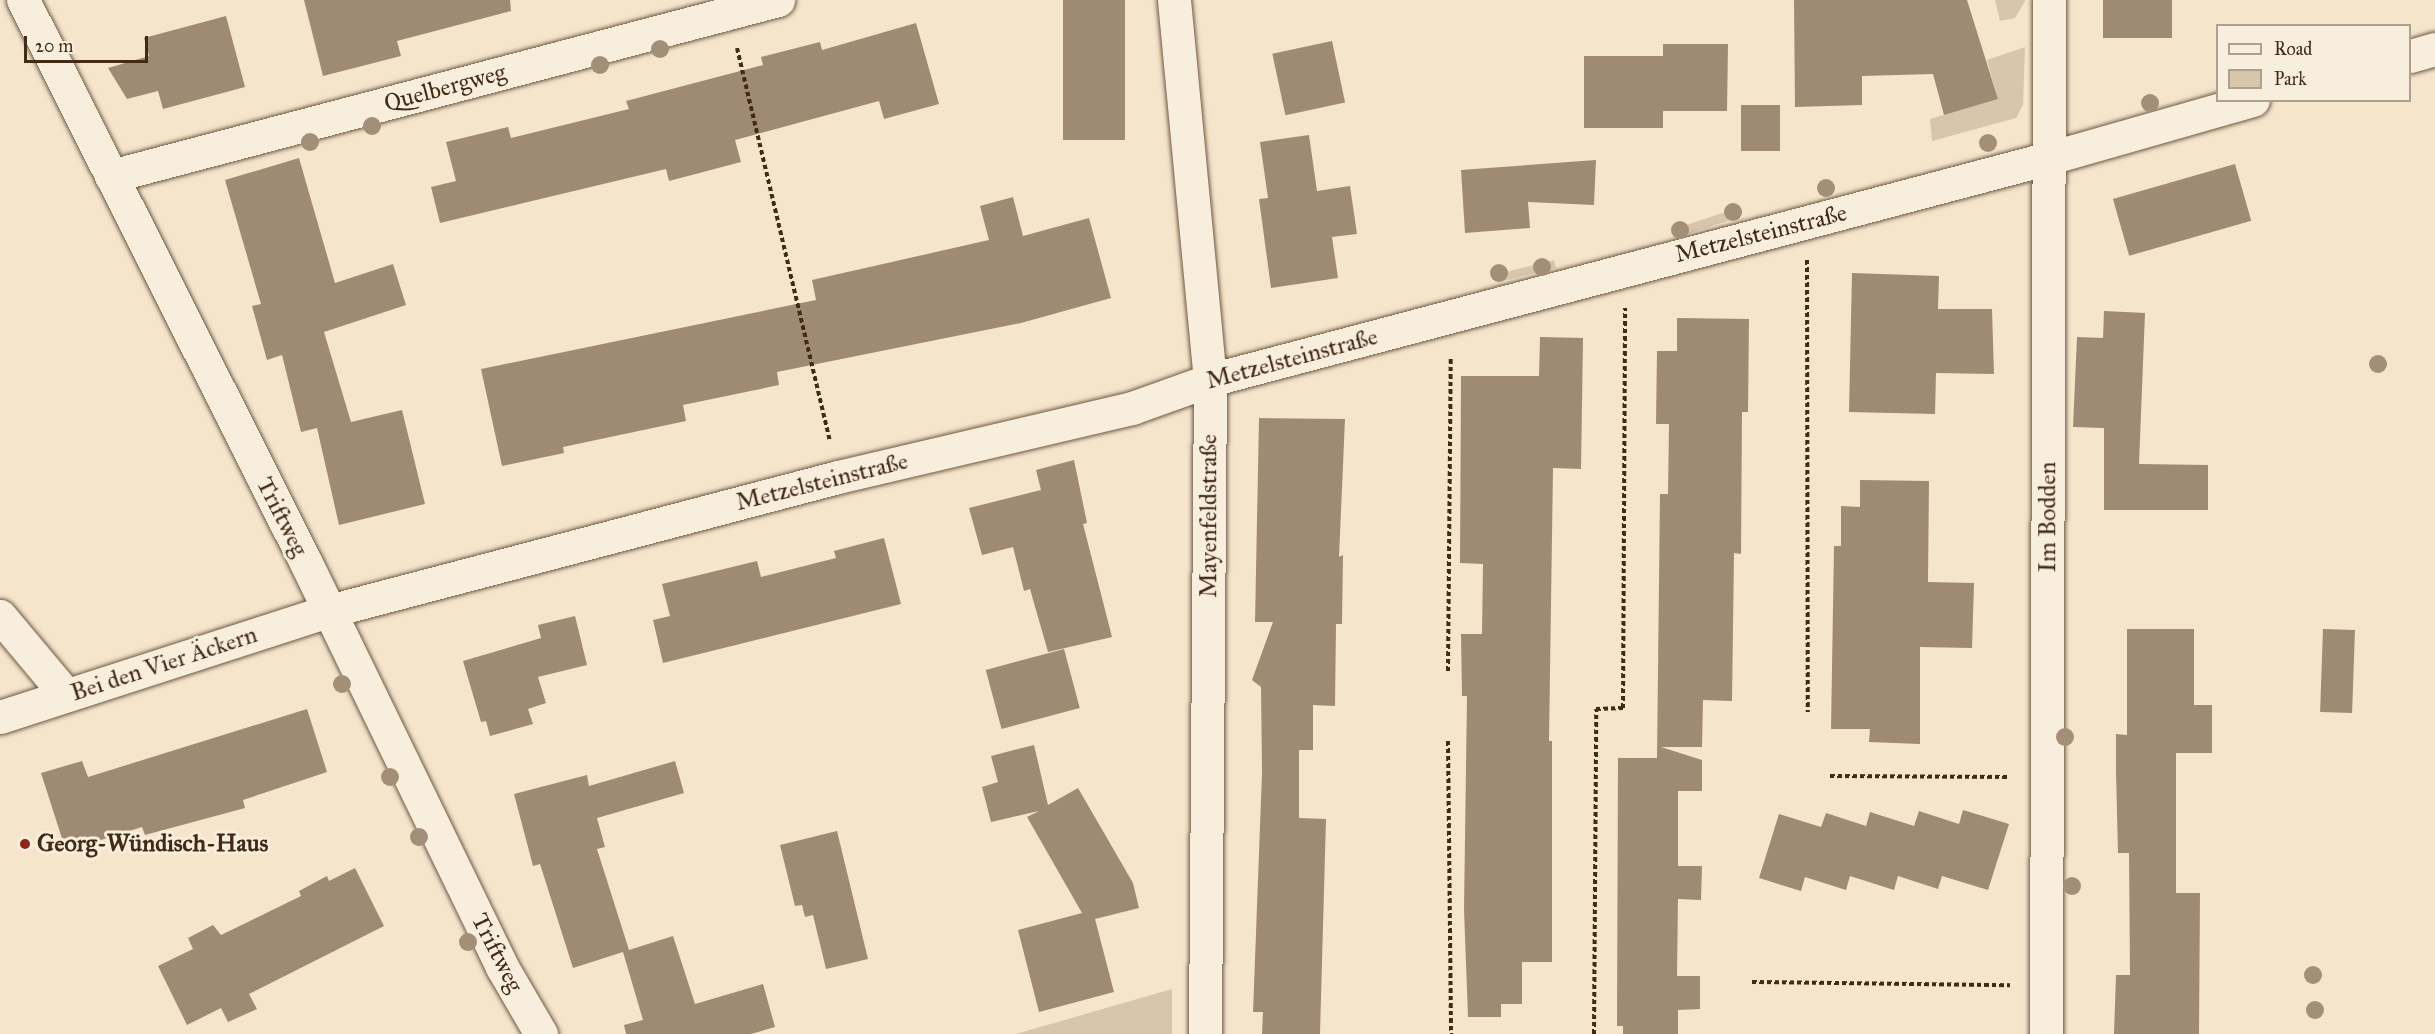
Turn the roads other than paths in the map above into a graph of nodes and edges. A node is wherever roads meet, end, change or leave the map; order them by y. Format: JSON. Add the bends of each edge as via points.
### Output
{"nodes":[{"id":1,"x":23,"y":0,"type":"edge"},
{"id":2,"x":778,"y":0,"type":"edge"},
{"id":3,"x":1174,"y":0,"type":"edge"},
{"id":4,"x":2049,"y":0,"type":"edge"},
{"id":5,"x":2435,"y":49,"type":"edge"},
{"id":6,"x":2411,"y":55,"type":"edge"},
{"id":7,"x":2246,"y":102,"type":"edge"},
{"id":8,"x":2049,"y":158,"type":"junction"},
{"id":9,"x":111,"y":176,"type":"junction"},
{"id":10,"x":1210,"y":380,"type":"junction"},
{"id":11,"x":329,"y":611,"type":"junction"},
{"id":12,"x":0,"y":616,"type":"edge"},
{"id":13,"x":66,"y":695,"type":"junction"},
{"id":14,"x":0,"y":717,"type":"edge"},
{"id":15,"x":541,"y":1034,"type":"edge"},
{"id":16,"x":1205,"y":1034,"type":"edge"},
{"id":17,"x":2046,"y":1034,"type":"edge"}],
"edges":[{"from":1,"to":9,"type":"street","name":"Triftweg"},
{"from":2,"to":9,"type":"street","name":"Quelbergweg"},
{"from":3,"to":10,"type":"street","name":"Mayenfeldstraße"},
{"from":4,"to":8,"type":"street","name":"Im Bodden"},
{"from":5,"to":6,"type":"street"},
{"from":7,"to":8,"type":"street","name":"Metzelsteinstraße"},
{"from":8,"to":10,"type":"street","name":"Metzelsteinstraße"},
{"from":8,"to":17,"type":"street","name":"Im Bodden"},
{"from":9,"to":11,"type":"street","name":"Triftweg"},
{"from":10,"to":11,"type":"street","name":"Metzelsteinstraße","via":[[1132,408],[838,477]]},
{"from":10,"to":16,"type":"street","name":"Mayenfeldstraße"},
{"from":11,"to":13,"type":"street","name":"Bei den Vier Äckern"},
{"from":11,"to":15,"type":"street","name":"Triftweg","via":[[502,967]]},
{"from":12,"to":13,"type":"street"},
{"from":13,"to":14,"type":"street","name":"Bei den Vier Äckern"}]}
